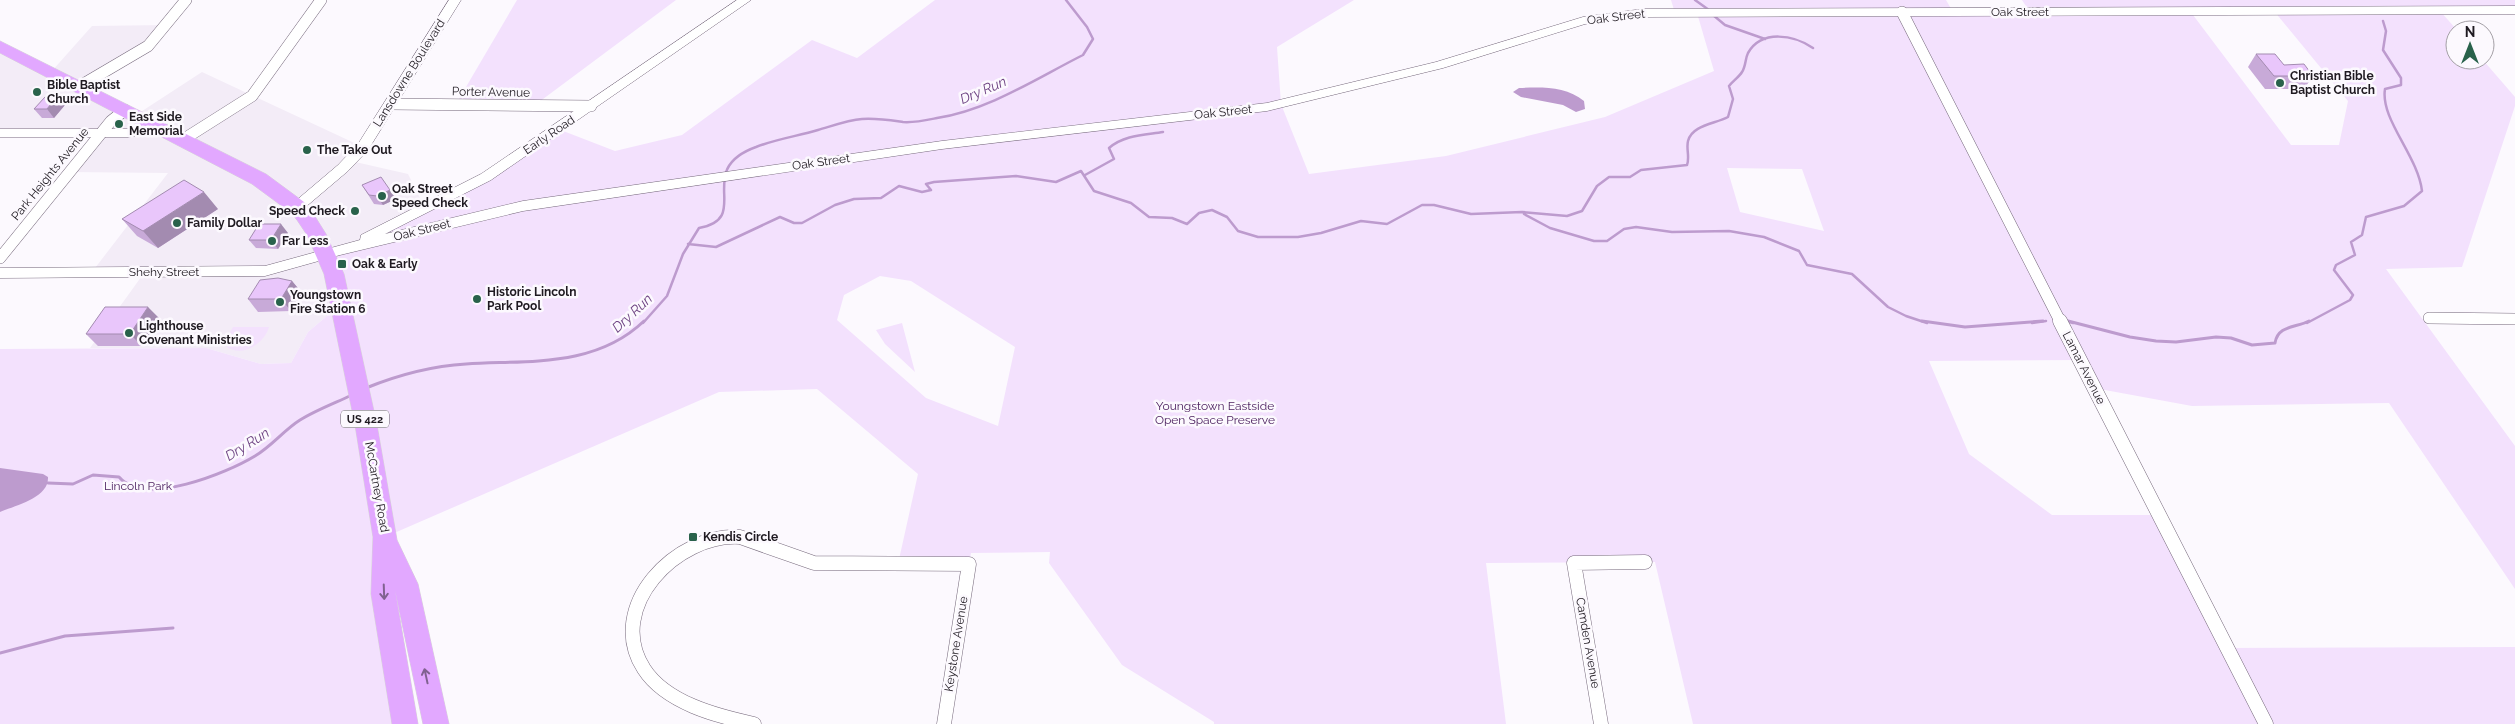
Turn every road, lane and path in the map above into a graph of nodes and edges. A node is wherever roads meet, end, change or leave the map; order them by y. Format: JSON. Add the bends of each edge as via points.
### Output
{"nodes":[{"id":1,"x":186,"y":0,"type":"edge"},
{"id":2,"x":320,"y":0,"type":"edge"},
{"id":3,"x":455,"y":0,"type":"edge"},
{"id":4,"x":746,"y":0,"type":"edge"},
{"id":5,"x":2515,"y":10,"type":"edge"},
{"id":6,"x":1902,"y":12,"type":"junction"},
{"id":7,"x":0,"y":46,"type":"edge"},
{"id":8,"x":80,"y":86,"type":"junction"},
{"id":9,"x":390,"y":104,"type":"junction"},
{"id":10,"x":591,"y":106,"type":"junction"},
{"id":11,"x":125,"y":110,"type":"junction"},
{"id":12,"x":161,"y":129,"type":"junction"},
{"id":13,"x":0,"y":133,"type":"edge"},
{"id":14,"x":101,"y":133,"type":"junction"},
{"id":15,"x":184,"y":139,"type":"junction"},
{"id":16,"x":297,"y":207,"type":"junction"},
{"id":17,"x":333,"y":253,"type":"junction"},
{"id":18,"x":0,"y":258,"type":"edge"},
{"id":19,"x":0,"y":273,"type":"edge"},
{"id":20,"x":2429,"y":318,"type":"dead end"},
{"id":21,"x":2515,"y":319,"type":"edge"},
{"id":22,"x":386,"y":540,"type":"junction"},
{"id":23,"x":1645,"y":562,"type":"dead end"},
{"id":24,"x":405,"y":724,"type":"edge"},
{"id":25,"x":436,"y":724,"type":"edge"},
{"id":26,"x":754,"y":724,"type":"edge"},
{"id":27,"x":944,"y":724,"type":"edge"},
{"id":28,"x":1601,"y":724,"type":"edge"},
{"id":29,"x":2266,"y":724,"type":"edge"}],
"edges":[{"from":1,"to":8,"type":"street","via":[[148,46]]},
{"from":2,"to":15,"type":"street","via":[[252,96]]},
{"from":3,"to":9,"type":"street","name":"Lansdowne Boulevard"},
{"from":4,"to":10,"type":"street","name":"Early Road"},
{"from":5,"to":6,"type":"street","name":"Oak Street"},
{"from":6,"to":17,"type":"street","name":"Oak Street","via":[[1675,13],[1598,18],[1439,65],[1267,107],[942,145],[578,198],[478,216]]},
{"from":6,"to":29,"type":"street","name":"Lamar Avenue"},
{"from":7,"to":8,"type":"highway","number":"US 422"},
{"from":8,"to":11,"type":"highway","number":"US 422"},
{"from":9,"to":10,"type":"street","name":"Porter Avenue"},
{"from":9,"to":16,"type":"street","name":"Lansdowne Boulevard","via":[[372,134],[350,160]]},
{"from":10,"to":17,"type":"street","name":"Early Road","via":[[486,178]]},
{"from":11,"to":12,"type":"highway","number":"US 422"},
{"from":11,"to":14,"type":"street","name":"Park Heights Avenue"},
{"from":12,"to":14,"type":"street"},
{"from":12,"to":15,"type":"highway","number":"US 422"},
{"from":13,"to":14,"type":"street"},
{"from":14,"to":18,"type":"street","name":"Park Heights Avenue"},
{"from":15,"to":16,"type":"highway","number":"US 422","via":[[259,180]]},
{"from":16,"to":17,"type":"highway","number":"US 422"},
{"from":17,"to":19,"type":"street","name":"Shehy Street","via":[[257,272]]},
{"from":17,"to":22,"type":"highway","name":"McCartney Road","number":"US 422","via":[[334,274]]},
{"from":20,"to":21,"type":"street"},
{"from":22,"to":24,"type":"highway","name":"McCartney Road","number":"US 422","one_way":true,"via":[[383,594]]},
{"from":25,"to":22,"type":"highway","name":"McCartney Road","number":"US 422","one_way":true,"via":[[406,584]]},
{"from":23,"to":28,"type":"street","name":"Camden Avenue","via":[[1574,562]]},
{"from":26,"to":27,"type":"street","name":"Keystone Avenue","via":[[710,711],[664,690],[652,680],[636,657],[632,628],[649,583],[673,557],[708,540],[739,536],[761,541],[791,558],[814,563],[969,564]]}]}
